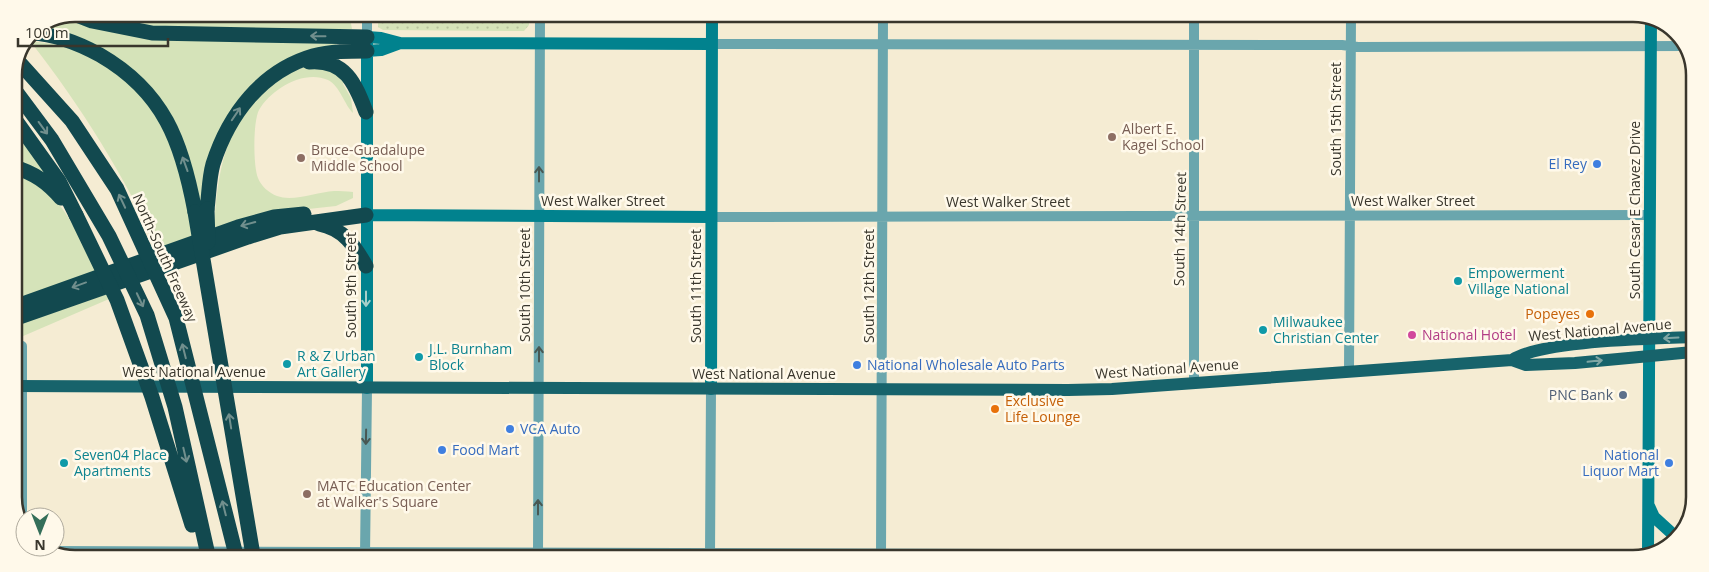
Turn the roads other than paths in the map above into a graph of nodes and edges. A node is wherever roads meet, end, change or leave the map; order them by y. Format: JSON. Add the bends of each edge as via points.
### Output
{"nodes":[{"id":1,"x":97,"y":22,"type":"edge"},
{"id":2,"x":367,"y":22,"type":"edge"},
{"id":3,"x":540,"y":22,"type":"edge"},
{"id":4,"x":712,"y":22,"type":"edge"},
{"id":5,"x":883,"y":22,"type":"edge"},
{"id":6,"x":1194,"y":22,"type":"edge"},
{"id":7,"x":1350,"y":22,"type":"edge"},
{"id":8,"x":1651,"y":25,"type":"edge"},
{"id":9,"x":42,"y":35,"type":"edge"},
{"id":10,"x":367,"y":44,"type":"junction"},
{"id":11,"x":539,"y":44,"type":"junction"},
{"id":12,"x":712,"y":44,"type":"junction"},
{"id":13,"x":1193,"y":44,"type":"junction"},
{"id":14,"x":883,"y":46,"type":"junction"},
{"id":15,"x":1350,"y":46,"type":"junction"},
{"id":16,"x":1651,"y":46,"type":"junction"},
{"id":17,"x":1678,"y":46,"type":"edge"},
{"id":18,"x":298,"y":63,"type":"junction"},
{"id":19,"x":24,"y":67,"type":"edge"},
{"id":20,"x":22,"y":100,"type":"edge"},
{"id":21,"x":366,"y":112,"type":"junction"},
{"id":22,"x":22,"y":129,"type":"edge"},
{"id":23,"x":22,"y":169,"type":"edge"},
{"id":24,"x":201,"y":210,"type":"junction"},
{"id":25,"x":366,"y":215,"type":"junction"},
{"id":26,"x":1650,"y":215,"type":"junction"},
{"id":27,"x":76,"y":216,"type":"junction"},
{"id":28,"x":539,"y":216,"type":"junction"},
{"id":29,"x":883,"y":216,"type":"junction"},
{"id":30,"x":1350,"y":216,"type":"junction"},
{"id":31,"x":711,"y":217,"type":"junction"},
{"id":32,"x":1194,"y":217,"type":"junction"},
{"id":33,"x":312,"y":222,"type":"junction"},
{"id":34,"x":366,"y":266,"type":"junction"},
{"id":35,"x":23,"y":304,"type":"edge"},
{"id":36,"x":23,"y":316,"type":"edge"},
{"id":37,"x":1686,"y":337,"type":"edge"},
{"id":38,"x":1649,"y":339,"type":"junction"},
{"id":39,"x":1575,"y":345,"type":"junction"},
{"id":40,"x":1686,"y":353,"type":"edge"},
{"id":41,"x":1648,"y":356,"type":"junction"},
{"id":42,"x":1512,"y":360,"type":"junction"},
{"id":43,"x":1574,"y":363,"type":"junction"},
{"id":44,"x":1349,"y":371,"type":"junction"},
{"id":45,"x":1194,"y":383,"type":"junction"},
{"id":46,"x":23,"y":386,"type":"edge"},
{"id":47,"x":367,"y":388,"type":"junction"},
{"id":48,"x":539,"y":388,"type":"junction"},
{"id":49,"x":711,"y":389,"type":"junction"},
{"id":50,"x":882,"y":390,"type":"junction"},
{"id":51,"x":1648,"y":504,"type":"junction"},
{"id":52,"x":1672,"y":533,"type":"edge"},
{"id":53,"x":1648,"y":548,"type":"edge"},
{"id":54,"x":199,"y":550,"type":"edge"},
{"id":55,"x":207,"y":550,"type":"edge"},
{"id":56,"x":234,"y":550,"type":"edge"},
{"id":57,"x":252,"y":550,"type":"edge"},
{"id":58,"x":366,"y":550,"type":"edge"},
{"id":59,"x":538,"y":550,"type":"edge"},
{"id":60,"x":710,"y":550,"type":"edge"},
{"id":61,"x":881,"y":550,"type":"edge"}],
"edges":[{"from":10,"to":1,"type":"highway","one_way":true,"via":[[152,33]]},
{"from":2,"to":10,"type":"street","name":"South 9th Street"},
{"from":3,"to":11,"type":"street","name":"South 10th Street"},
{"from":4,"to":12,"type":"street","name":"South 11th Street"},
{"from":5,"to":14,"type":"street","name":"South 12th Street"},
{"from":6,"to":13,"type":"street","name":"South 14th Street"},
{"from":7,"to":15,"type":"street","name":"South 15th Street"},
{"from":8,"to":16,"type":"street","name":"South Cesar E Chavez Drive"},
{"from":24,"to":9,"type":"highway","one_way":true,"via":[[170,127],[148,92],[125,69],[83,46]]},
{"from":10,"to":11,"type":"street","via":[[381,50],[400,44]]},
{"from":10,"to":18,"type":"highway","via":[[312,56]]},
{"from":10,"to":21,"type":"street","name":"South 9th Street"},
{"from":11,"to":12,"type":"street"},
{"from":28,"to":11,"type":"street","name":"South 10th Street","one_way":true},
{"from":12,"to":14,"type":"street"},
{"from":12,"to":31,"type":"street","name":"South 11th Street"},
{"from":13,"to":14,"type":"street"},
{"from":13,"to":15,"type":"street"},
{"from":13,"to":32,"type":"street","name":"South 14th Street"},
{"from":14,"to":29,"type":"street","name":"South 12th Street"},
{"from":15,"to":16,"type":"street"},
{"from":15,"to":30,"type":"street","name":"South 15th Street"},
{"from":16,"to":17,"type":"street"},
{"from":16,"to":26,"type":"street","name":"South Cesar E Chavez Drive"},
{"from":18,"to":21,"type":"highway","via":[[322,62],[347,75],[355,84]]},
{"from":24,"to":18,"type":"highway","one_way":true,"via":[[226,128],[246,98],[271,77]]},
{"from":56,"to":19,"type":"highway","name":"North-South Freeway","one_way":true,"bridge":true,"via":[[176,318],[116,189],[72,121]]},
{"from":20,"to":55,"type":"highway","one_way":true,"bridge":true,"via":[[52,140],[109,236],[147,315],[175,407]]},
{"from":21,"to":25,"type":"street","name":"South 9th Street"},
{"from":22,"to":27,"type":"highway","via":[[59,181]]},
{"from":23,"to":27,"type":"highway","via":[[49,184]]},
{"from":57,"to":24,"type":"highway","one_way":true,"bridge":true,"via":[[209,291]]},
{"from":25,"to":28,"type":"street","name":"West Walker Street"},
{"from":25,"to":33,"type":"highway"},
{"from":25,"to":34,"type":"street","name":"South 9th Street"},
{"from":25,"to":35,"type":"highway","one_way":true,"via":[[312,212],[238,227]]},
{"from":26,"to":30,"type":"street","name":"West Walker Street"},
{"from":26,"to":38,"type":"street","name":"South Cesar E Chavez Drive"},
{"from":27,"to":54,"type":"highway","bridge":true,"via":[[120,309],[152,398]]},
{"from":28,"to":31,"type":"street","name":"West Walker Street"},
{"from":48,"to":28,"type":"street","name":"South 10th Street","one_way":true},
{"from":29,"to":31,"type":"street","name":"West Walker Street"},
{"from":29,"to":32,"type":"street","name":"West Walker Street"},
{"from":29,"to":50,"type":"street","name":"South 12th Street"},
{"from":30,"to":32,"type":"street","name":"West Walker Street"},
{"from":30,"to":44,"type":"street","name":"South 15th Street"},
{"from":31,"to":49,"type":"street","name":"South 11th Street"},
{"from":32,"to":45,"type":"street","name":"South 14th Street"},
{"from":33,"to":34,"type":"highway","via":[[333,227],[347,237]]},
{"from":33,"to":36,"type":"highway","via":[[248,237]]},
{"from":34,"to":47,"type":"street","name":"South 9th Street","one_way":true},
{"from":37,"to":38,"type":"main road","name":"West National Avenue","one_way":true},
{"from":38,"to":39,"type":"main road","name":"West National Avenue"},
{"from":38,"to":41,"type":"street","name":"South Cesar E Chavez Drive"},
{"from":39,"to":42,"type":"main road","name":"West National Avenue","via":[[1523,353]]},
{"from":39,"to":43,"type":"main road"},
{"from":40,"to":41,"type":"main road","name":"West National Avenue"},
{"from":43,"to":41,"type":"main road","name":"West National Avenue","one_way":true},
{"from":41,"to":51,"type":"street","name":"South Cesar E Chavez Drive"},
{"from":42,"to":43,"type":"main road","name":"West National Avenue","via":[[1526,365]]},
{"from":42,"to":44,"type":"main road","name":"West National Avenue"},
{"from":44,"to":45,"type":"main road","name":"West National Avenue"},
{"from":45,"to":50,"type":"main road","name":"West National Avenue","via":[[1112,389]]},
{"from":46,"to":47,"type":"main road","name":"West National Avenue"},
{"from":47,"to":48,"type":"main road","name":"West National Avenue"},
{"from":47,"to":58,"type":"street","name":"South 9th Street","one_way":true},
{"from":48,"to":49,"type":"main road","name":"West National Avenue"},
{"from":59,"to":48,"type":"street","name":"South 10th Street","one_way":true},
{"from":49,"to":50,"type":"main road","name":"West National Avenue"},
{"from":49,"to":60,"type":"street","name":"South 11th Street"},
{"from":50,"to":61,"type":"street","name":"South 12th Street"},
{"from":51,"to":52,"type":"street","via":[[1654,517]]},
{"from":51,"to":53,"type":"street","name":"South Cesar E Chavez Drive"}]}
